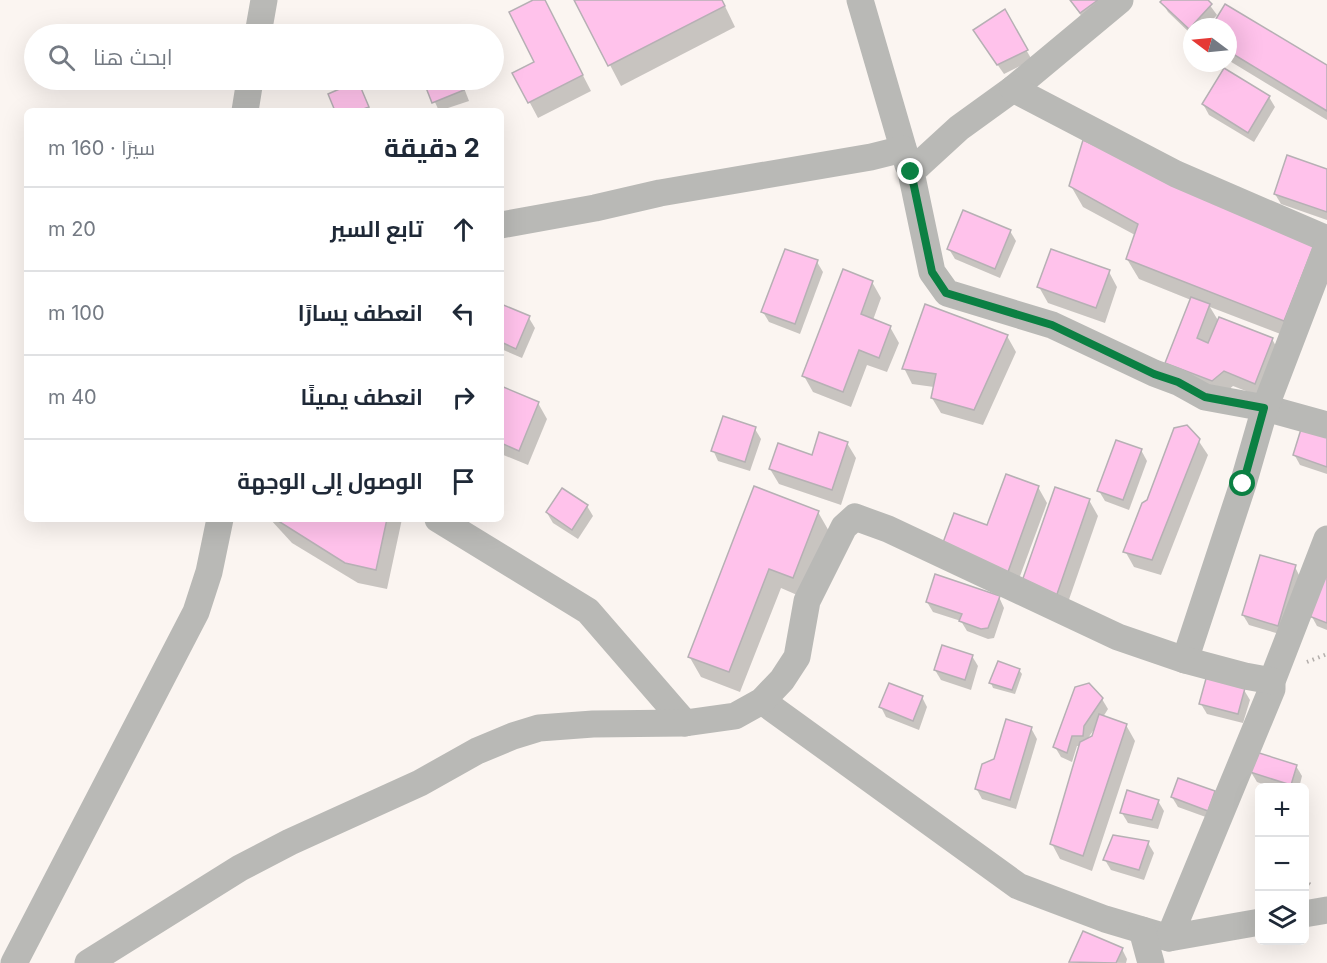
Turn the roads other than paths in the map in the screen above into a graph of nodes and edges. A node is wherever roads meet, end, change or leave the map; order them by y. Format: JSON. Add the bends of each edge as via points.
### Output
{"nodes":[{"id":1,"x":264,"y":0,"type":"edge"},
{"id":2,"x":860,"y":0,"type":"edge"},
{"id":3,"x":1120,"y":0,"type":"edge"},
{"id":4,"x":260,"y":24,"type":"edge"},
{"id":5,"x":1013,"y":89,"type":"junction"},
{"id":6,"x":248,"y":90,"type":"edge"},
{"id":7,"x":245,"y":108,"type":"edge"},
{"id":8,"x":907,"y":160,"type":"junction"},
{"id":9,"x":504,"y":224,"type":"edge"},
{"id":10,"x":1327,"y":239,"type":"edge"},
{"id":11,"x":1327,"y":246,"type":"edge"},
{"id":12,"x":1264,"y":408,"type":"junction"},
{"id":13,"x":1327,"y":425,"type":"edge"},
{"id":14,"x":219,"y":522,"type":"edge"},
{"id":15,"x":443,"y":522,"type":"edge"},
{"id":16,"x":1327,"y":539,"type":"edge"},
{"id":17,"x":1185,"y":660,"type":"junction"},
{"id":18,"x":1272,"y":681,"type":"junction"},
{"id":19,"x":762,"y":701,"type":"junction"},
{"id":20,"x":685,"y":723,"type":"junction"},
{"id":21,"x":1327,"y":910,"type":"edge"},
{"id":22,"x":1309,"y":913,"type":"edge"},
{"id":23,"x":1255,"y":923,"type":"edge"},
{"id":24,"x":1142,"y":930,"type":"junction"},
{"id":25,"x":1169,"y":938,"type":"junction"},
{"id":26,"x":14,"y":963,"type":"edge"},
{"id":27,"x":88,"y":963,"type":"edge"},
{"id":28,"x":1151,"y":963,"type":"edge"}],
"edges":[{"from":1,"to":4,"type":"street"},
{"from":2,"to":8,"type":"street"},
{"from":3,"to":5,"type":"street"},
{"from":5,"to":8,"type":"street"},
{"from":5,"to":10,"type":"street","via":[[1176,174]]},
{"from":6,"to":7,"type":"street"},
{"from":8,"to":9,"type":"street","via":[[871,157]]},
{"from":8,"to":12,"type":"street","via":[[932,272],[946,293],[1052,325],[1205,397]]},
{"from":11,"to":12,"type":"street"},
{"from":12,"to":13,"type":"street"},
{"from":12,"to":17,"type":"street"},
{"from":14,"to":26,"type":"street","via":[[196,612]]},
{"from":15,"to":20,"type":"street","via":[[588,611]]},
{"from":16,"to":18,"type":"street"},
{"from":17,"to":18,"type":"street"},
{"from":17,"to":19,"type":"street","via":[[1118,637],[855,517],[844,527],[807,601],[797,657]]},
{"from":18,"to":25,"type":"street"},
{"from":19,"to":20,"type":"street","via":[[735,716]]},
{"from":19,"to":24,"type":"street","via":[[1018,885]]},
{"from":20,"to":27,"type":"street","via":[[539,728],[513,736],[240,868]]},
{"from":21,"to":22,"type":"street"},
{"from":23,"to":25,"type":"street"},
{"from":24,"to":25,"type":"street"},
{"from":24,"to":28,"type":"street"}]}
